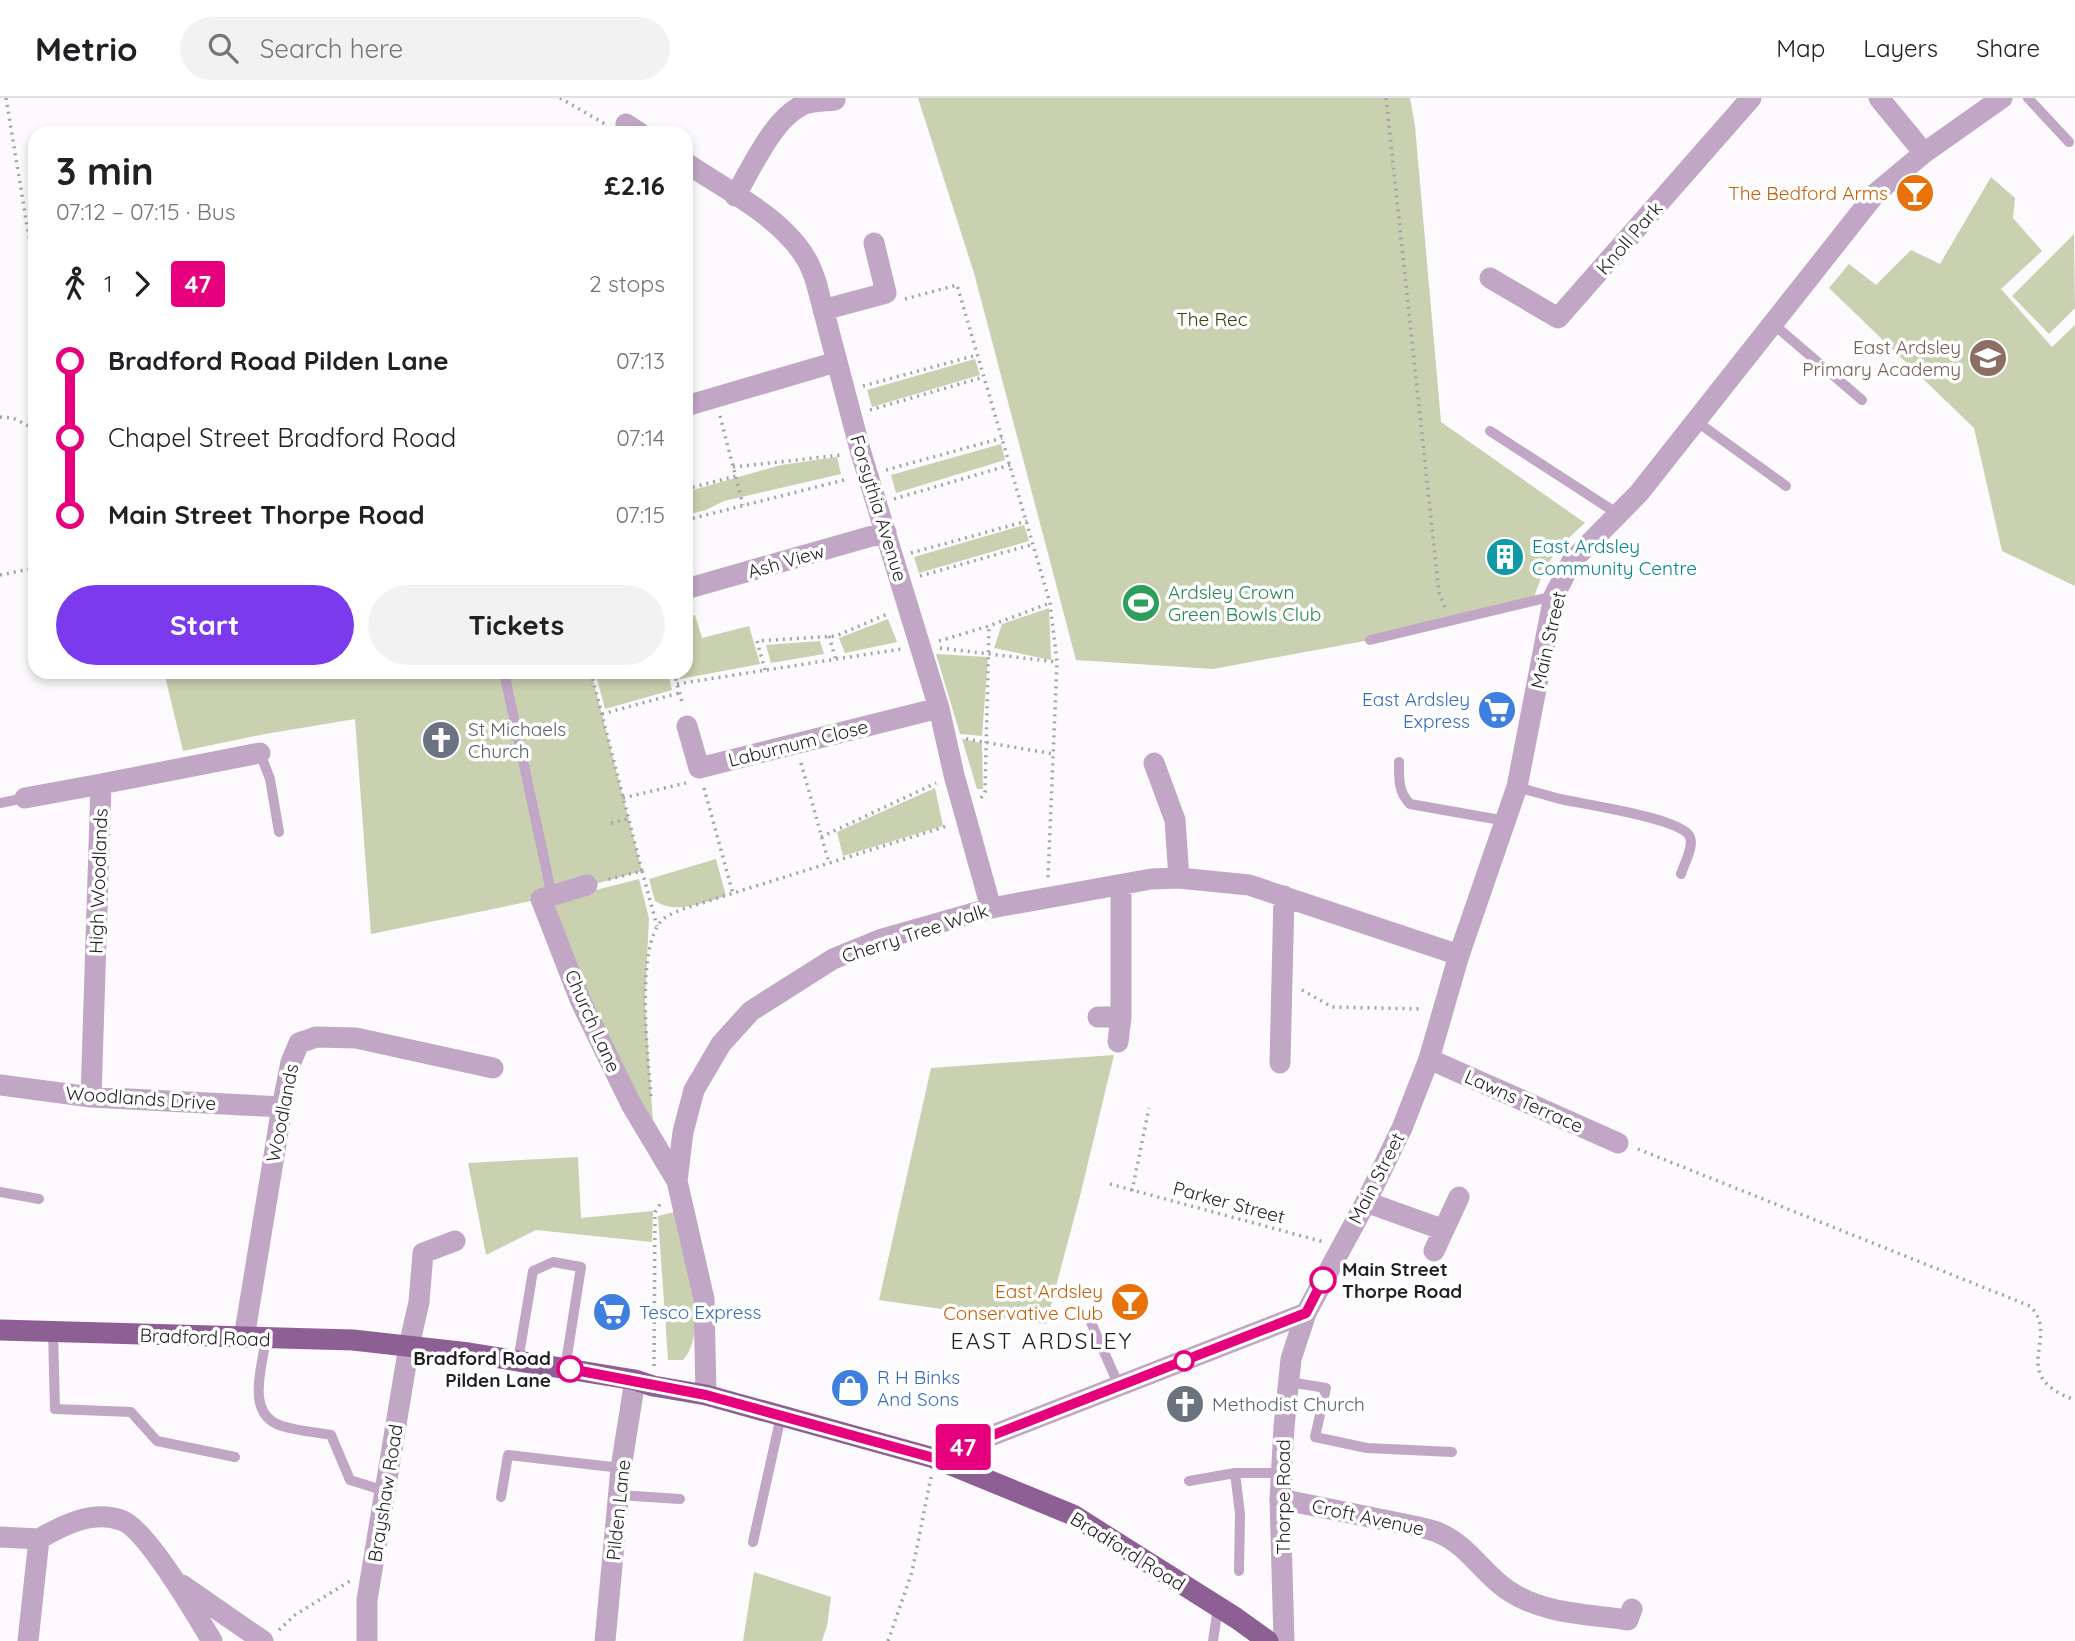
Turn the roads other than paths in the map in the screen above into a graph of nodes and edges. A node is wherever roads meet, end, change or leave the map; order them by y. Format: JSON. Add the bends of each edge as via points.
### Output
{"nodes":[{"id":1,"x":1751,"y":98,"type":"edge"},
{"id":2,"x":1879,"y":98,"type":"edge"},
{"id":3,"x":2002,"y":98,"type":"edge"},
{"id":4,"x":2028,"y":98,"type":"edge"},
{"id":5,"x":835,"y":100,"type":"dead end"},
{"id":6,"x":806,"y":101,"type":"edge"},
{"id":7,"x":2069,"y":142,"type":"dead end"},
{"id":8,"x":1924,"y":153,"type":"junction"},
{"id":9,"x":693,"y":168,"type":"edge"},
{"id":10,"x":736,"y":196,"type":"junction"},
{"id":11,"x":874,"y":243,"type":"dead end"},
{"id":12,"x":1490,"y":278,"type":"dead end"},
{"id":13,"x":823,"y":310,"type":"junction"},
{"id":14,"x":1772,"y":323,"type":"junction"},
{"id":15,"x":836,"y":362,"type":"junction"},
{"id":16,"x":1862,"y":400,"type":"dead end"},
{"id":17,"x":693,"y":404,"type":"edge"},
{"id":18,"x":1696,"y":421,"type":"junction"},
{"id":19,"x":1490,"y":431,"type":"dead end"},
{"id":20,"x":1786,"y":486,"type":"dead end"},
{"id":21,"x":1618,"y":514,"type":"junction"},
{"id":22,"x":887,"y":532,"type":"junction"},
{"id":23,"x":693,"y":587,"type":"edge"},
{"id":24,"x":1554,"y":596,"type":"junction"},
{"id":25,"x":1370,"y":640,"type":"dead end"},
{"id":26,"x":506,"y":679,"type":"edge"},
{"id":27,"x":939,"y":708,"type":"junction"},
{"id":28,"x":687,"y":726,"type":"road end"},
{"id":29,"x":260,"y":753,"type":"joint"},
{"id":30,"x":1398,"y":762,"type":"dead end"},
{"id":31,"x":1154,"y":763,"type":"dead end"},
{"id":32,"x":101,"y":784,"type":"junction"},
{"id":33,"x":1517,"y":787,"type":"junction"},
{"id":34,"x":25,"y":798,"type":"joint"},
{"id":35,"x":0,"y":803,"type":"edge"},
{"id":36,"x":1506,"y":821,"type":"junction"},
{"id":37,"x":279,"y":832,"type":"dead end"},
{"id":38,"x":1681,"y":874,"type":"dead end"},
{"id":39,"x":1180,"y":878,"type":"junction"},
{"id":40,"x":587,"y":885,"type":"road end"},
{"id":41,"x":1122,"y":885,"type":"junction"},
{"id":42,"x":552,"y":896,"type":"junction"},
{"id":43,"x":1284,"y":896,"type":"junction"},
{"id":44,"x":991,"y":908,"type":"junction"},
{"id":45,"x":1460,"y":955,"type":"junction"},
{"id":46,"x":1098,"y":1017,"type":"dead end"},
{"id":47,"x":1121,"y":1017,"type":"junction"},
{"id":48,"x":1118,"y":1042,"type":"dead end"},
{"id":49,"x":1429,"y":1059,"type":"junction"},
{"id":50,"x":1280,"y":1063,"type":"dead end"},
{"id":51,"x":493,"y":1068,"type":"dead end"},
{"id":52,"x":0,"y":1084,"type":"edge"},
{"id":53,"x":91,"y":1097,"type":"junction"},
{"id":54,"x":282,"y":1107,"type":"junction"},
{"id":55,"x":1618,"y":1143,"type":"road end"},
{"id":56,"x":677,"y":1181,"type":"junction"},
{"id":57,"x":0,"y":1192,"type":"edge"},
{"id":58,"x":1459,"y":1196,"type":"dead end"},
{"id":59,"x":39,"y":1199,"type":"dead end"},
{"id":60,"x":1366,"y":1202,"type":"junction"},
{"id":61,"x":1444,"y":1230,"type":"junction"},
{"id":62,"x":455,"y":1241,"type":"dead end"},
{"id":63,"x":1434,"y":1251,"type":"dead end"},
{"id":64,"x":1306,"y":1313,"type":"junction"},
{"id":65,"x":1090,"y":1320,"type":"dead end"},
{"id":66,"x":0,"y":1330,"type":"edge"},
{"id":67,"x":53,"y":1332,"type":"junction"},
{"id":68,"x":244,"y":1338,"type":"junction"},
{"id":69,"x":266,"y":1339,"type":"junction"},
{"id":70,"x":409,"y":1346,"type":"junction"},
{"id":71,"x":518,"y":1361,"type":"junction"},
{"id":72,"x":565,"y":1369,"type":"junction"},
{"id":73,"x":1289,"y":1382,"type":"junction"},
{"id":74,"x":644,"y":1383,"type":"junction"},
{"id":75,"x":1119,"y":1386,"type":"junction"},
{"id":76,"x":706,"y":1395,"type":"junction"},
{"id":77,"x":781,"y":1416,"type":"junction"},
{"id":78,"x":1452,"y":1451,"type":"dead end"},
{"id":79,"x":235,"y":1457,"type":"dead end"},
{"id":80,"x":934,"y":1458,"type":"junction"},
{"id":81,"x":621,"y":1468,"type":"junction"},
{"id":82,"x":1282,"y":1473,"type":"junction"},
{"id":83,"x":1236,"y":1474,"type":"junction"},
{"id":84,"x":1189,"y":1481,"type":"dead end"},
{"id":85,"x":385,"y":1491,"type":"junction"},
{"id":86,"x":618,"y":1495,"type":"junction"},
{"id":87,"x":501,"y":1497,"type":"dead end"},
{"id":88,"x":680,"y":1499,"type":"dead end"},
{"id":89,"x":1280,"y":1499,"type":"junction"},
{"id":90,"x":0,"y":1537,"type":"edge"},
{"id":91,"x":39,"y":1539,"type":"junction"},
{"id":92,"x":753,"y":1542,"type":"dead end"},
{"id":93,"x":1239,"y":1571,"type":"dead end"},
{"id":94,"x":177,"y":1582,"type":"junction"},
{"id":95,"x":1218,"y":1607,"type":"junction"},
{"id":96,"x":1632,"y":1609,"type":"dead end"},
{"id":97,"x":270,"y":1637,"type":"edge"},
{"id":98,"x":28,"y":1641,"type":"edge"},
{"id":99,"x":212,"y":1641,"type":"edge"},
{"id":100,"x":367,"y":1641,"type":"edge"},
{"id":101,"x":606,"y":1641,"type":"edge"},
{"id":102,"x":1213,"y":1641,"type":"edge"},
{"id":103,"x":1268,"y":1641,"type":"edge"},
{"id":104,"x":1284,"y":1641,"type":"edge"}],
"edges":[{"from":1,"to":12,"type":"street","name":"Knoll Park","via":[[1558,318]]},
{"from":2,"to":8,"type":"street"},
{"from":3,"to":8,"type":"street","name":"Main Street"},
{"from":4,"to":7,"type":"lane"},
{"from":5,"to":6,"type":"street"},
{"from":6,"to":10,"type":"street","via":[[776,127]]},
{"from":8,"to":14,"type":"street","name":"Main Street","via":[[1876,193]]},
{"from":9,"to":10,"type":"street","name":"Forsythia Avenue"},
{"from":10,"to":13,"type":"street","name":"Forsythia Avenue","via":[[776,223],[807,258]]},
{"from":11,"to":13,"type":"street","via":[[886,293]]},
{"from":13,"to":15,"type":"street","name":"Forsythia Avenue"},
{"from":14,"to":16,"type":"lane"},
{"from":14,"to":18,"type":"street","name":"Main Street"},
{"from":15,"to":17,"type":"street"},
{"from":15,"to":22,"type":"street","name":"Forsythia Avenue"},
{"from":18,"to":20,"type":"lane"},
{"from":18,"to":21,"type":"street","name":"Main Street"},
{"from":19,"to":21,"type":"lane"},
{"from":21,"to":24,"type":"street","name":"Main Street","via":[[1572,561]]},
{"from":22,"to":23,"type":"street","name":"Ash View"},
{"from":22,"to":27,"type":"street","name":"Forsythia Avenue"},
{"from":24,"to":25,"type":"lane"},
{"from":24,"to":33,"type":"street","name":"Main Street"},
{"from":26,"to":42,"type":"lane"},
{"from":27,"to":28,"type":"street","name":"Laburnum Close","via":[[795,744],[701,774]]},
{"from":27,"to":44,"type":"street","name":"Forsythia Avenue"},
{"from":29,"to":32,"type":"street","name":"High Woodlands"},
{"from":29,"to":37,"type":"lane","via":[[270,779]]},
{"from":30,"to":36,"type":"lane","via":[[1400,789],[1410,804]]},
{"from":31,"to":39,"type":"street","via":[[1175,820]]},
{"from":32,"to":34,"type":"street"},
{"from":32,"to":53,"type":"street","name":"High Woodlands"},
{"from":33,"to":36,"type":"street","name":"Main Street"},
{"from":33,"to":38,"type":"lane","via":[[1685,831],[1691,840]]},
{"from":34,"to":35,"type":"lane"},
{"from":36,"to":45,"type":"street","name":"Main Street"},
{"from":39,"to":41,"type":"street","name":"Cherry Tree Walk"},
{"from":39,"to":43,"type":"street","name":"Cherry Tree Walk","via":[[1249,885]]},
{"from":40,"to":42,"type":"street"},
{"from":41,"to":44,"type":"street","name":"Cherry Tree Walk"},
{"from":41,"to":47,"type":"street"},
{"from":42,"to":56,"type":"street","name":"Church Lane","via":[[541,899],[582,1002],[631,1104]]},
{"from":43,"to":45,"type":"street","name":"Cherry Tree Walk"},
{"from":43,"to":50,"type":"street"},
{"from":44,"to":56,"type":"street","name":"Cherry Tree Walk","via":[[833,958],[751,1011],[721,1044],[694,1090]]},
{"from":45,"to":49,"type":"street","name":"Main Street"},
{"from":46,"to":47,"type":"street"},
{"from":47,"to":48,"type":"street"},
{"from":49,"to":55,"type":"street","name":"Lawns Terrace"},
{"from":49,"to":60,"type":"street","name":"Main Street"},
{"from":51,"to":54,"type":"street","name":"Woodlands","via":[[356,1038],[316,1037],[299,1043]]},
{"from":52,"to":53,"type":"street","name":"Woodlands Drive"},
{"from":53,"to":54,"type":"street","name":"Woodlands Drive"},
{"from":54,"to":68,"type":"street","name":"Woodlands"},
{"from":56,"to":76,"type":"street","name":"Cherry Tree Walk","via":[[704,1299]]},
{"from":57,"to":59,"type":"lane"},
{"from":58,"to":61,"type":"street"},
{"from":60,"to":61,"type":"street"},
{"from":60,"to":64,"type":"street","name":"Main Street"},
{"from":61,"to":63,"type":"street"},
{"from":62,"to":70,"type":"street","via":[[423,1253]]},
{"from":64,"to":73,"type":"street","name":"Thorpe Road"},
{"from":64,"to":75,"type":"street"},
{"from":65,"to":75,"type":"lane"},
{"from":66,"to":67,"type":"main road","name":"Bradford Road"},
{"from":67,"to":68,"type":"main road","name":"Bradford Road"},
{"from":67,"to":79,"type":"lane","via":[[55,1409],[131,1412],[157,1441]]},
{"from":68,"to":69,"type":"main road","name":"Bradford Road"},
{"from":69,"to":70,"type":"main road","name":"Bradford Road"},
{"from":69,"to":85,"type":"lane","via":[[257,1397],[263,1412],[280,1426],[331,1435],[350,1480]]},
{"from":70,"to":71,"type":"main road","name":"Bradford Road"},
{"from":70,"to":85,"type":"street","name":"Brayshaw Road"},
{"from":71,"to":72,"type":"main road","name":"Bradford Road"},
{"from":71,"to":72,"type":"lane","via":[[533,1271],[553,1262],[582,1267]]},
{"from":72,"to":74,"type":"main road","name":"Bradford Road"},
{"from":73,"to":78,"type":"lane","via":[[1326,1388],[1315,1437],[1367,1448]]},
{"from":73,"to":82,"type":"street","name":"Thorpe Road"},
{"from":74,"to":76,"type":"main road","name":"Bradford Road"},
{"from":74,"to":81,"type":"street","name":"Pilden Lane"},
{"from":75,"to":80,"type":"street"},
{"from":76,"to":77,"type":"main road","name":"Bradford Road"},
{"from":77,"to":80,"type":"main road","name":"Bradford Road"},
{"from":77,"to":92,"type":"lane"},
{"from":80,"to":95,"type":"main road","name":"Bradford Road","via":[[1073,1515]]},
{"from":81,"to":86,"type":"street","name":"Pilden Lane"},
{"from":81,"to":87,"type":"lane","via":[[508,1455]]},
{"from":82,"to":83,"type":"lane"},
{"from":82,"to":89,"type":"street","name":"Thorpe Road"},
{"from":83,"to":84,"type":"lane"},
{"from":83,"to":93,"type":"lane"},
{"from":85,"to":100,"type":"street","name":"Brayshaw Road","via":[[367,1600]]},
{"from":86,"to":88,"type":"lane"},
{"from":86,"to":101,"type":"street","name":"Pilden Lane"},
{"from":89,"to":96,"type":"street","name":"Croft Avenue","via":[[1441,1533],[1531,1604],[1628,1620]]},
{"from":89,"to":104,"type":"street","name":"Thorpe Road"},
{"from":90,"to":91,"type":"street"},
{"from":91,"to":94,"type":"street","via":[[90,1518],[125,1520]]},
{"from":91,"to":98,"type":"street"},
{"from":94,"to":97,"type":"street"},
{"from":94,"to":99,"type":"street"},
{"from":95,"to":102,"type":"lane"},
{"from":95,"to":103,"type":"main road","name":"Bradford Road"}]}
